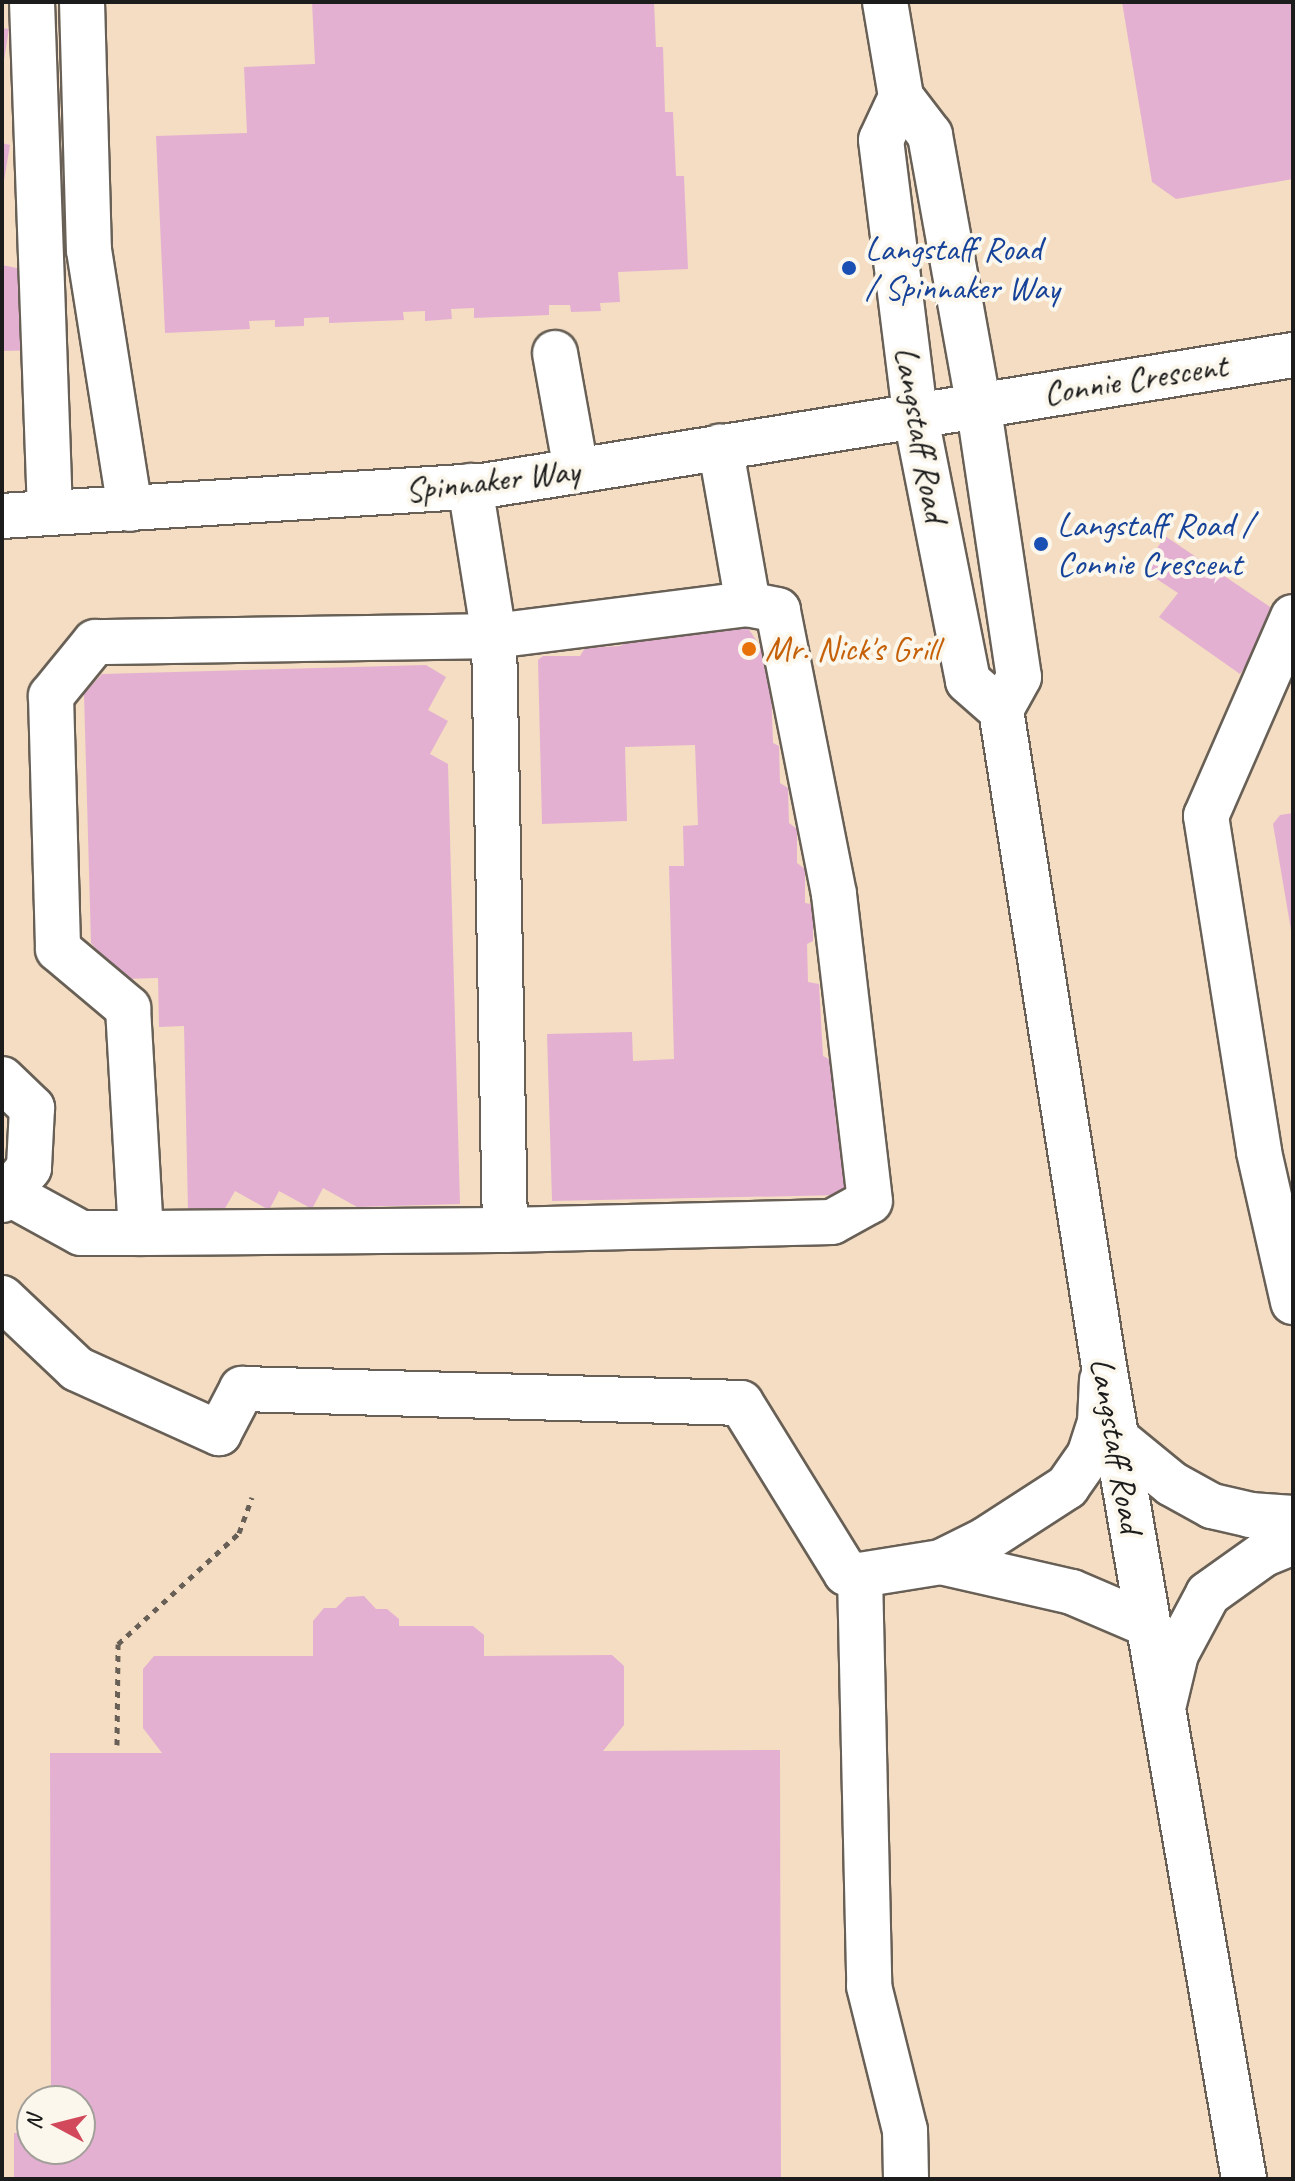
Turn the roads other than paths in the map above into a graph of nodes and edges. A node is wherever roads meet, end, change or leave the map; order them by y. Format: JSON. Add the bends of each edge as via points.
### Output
{"nodes":[{"id":1,"x":32,"y":2,"type":"edge"},
{"id":2,"x":82,"y":2,"type":"edge"},
{"id":3,"x":885,"y":2,"type":"edge"},
{"id":4,"x":901,"y":97,"type":"junction"},
{"id":5,"x":555,"y":353,"type":"dead end"},
{"id":6,"x":1293,"y":355,"type":"edge"},
{"id":7,"x":978,"y":403,"type":"junction"},
{"id":8,"x":915,"y":413,"type":"junction"},
{"id":9,"x":720,"y":446,"type":"junction"},
{"id":10,"x":576,"y":470,"type":"junction"},
{"id":11,"x":470,"y":486,"type":"junction"},
{"id":12,"x":130,"y":509,"type":"junction"},
{"id":13,"x":50,"y":513,"type":"junction"},
{"id":14,"x":2,"y":516,"type":"edge"},
{"id":15,"x":748,"y":604,"type":"junction"},
{"id":16,"x":1293,"y":617,"type":"edge"},
{"id":17,"x":494,"y":636,"type":"junction"},
{"id":18,"x":1001,"y":710,"type":"junction"},
{"id":19,"x":2,"y":1079,"type":"edge"},
{"id":20,"x":5,"y":1196,"type":"edge"},
{"id":21,"x":505,"y":1230,"type":"junction"},
{"id":22,"x":141,"y":1233,"type":"junction"},
{"id":23,"x":2,"y":1298,"type":"edge"},
{"id":24,"x":1293,"y":1302,"type":"edge"},
{"id":25,"x":1103,"y":1360,"type":"junction"},
{"id":26,"x":1117,"y":1439,"type":"junction"},
{"id":27,"x":1293,"y":1518,"type":"edge"},
{"id":28,"x":1293,"y":1542,"type":"edge"},
{"id":29,"x":941,"y":1562,"type":"junction"},
{"id":30,"x":860,"y":1575,"type":"junction"},
{"id":31,"x":1147,"y":1624,"type":"junction"},
{"id":32,"x":1163,"y":1708,"type":"junction"},
{"id":33,"x":906,"y":2179,"type":"edge"},
{"id":34,"x":1244,"y":2179,"type":"edge"}],
"edges":[{"from":1,"to":13,"type":"main road"},
{"from":2,"to":12,"type":"main road","via":[[89,250]]},
{"from":3,"to":4,"type":"main road","name":"Langstaff Road"},
{"from":4,"to":7,"type":"main road","name":"Langstaff Road","via":[[930,135]]},
{"from":4,"to":8,"type":"main road","name":"Langstaff Road","via":[[881,140]]},
{"from":5,"to":10,"type":"main road"},
{"from":6,"to":7,"type":"main road","name":"Connie Crescent"},
{"from":7,"to":8,"type":"main road","name":"Spinnaker Way"},
{"from":7,"to":18,"type":"main road","name":"Langstaff Road","via":[[1019,677]]},
{"from":8,"to":9,"type":"main road","name":"Spinnaker Way"},
{"from":8,"to":18,"type":"main road","name":"Langstaff Road","via":[[968,681]]},
{"from":9,"to":10,"type":"main road","name":"Spinnaker Way"},
{"from":9,"to":15,"type":"main road"},
{"from":10,"to":11,"type":"main road","name":"Spinnaker Way"},
{"from":11,"to":12,"type":"main road","name":"Spinnaker Way"},
{"from":11,"to":17,"type":"main road"},
{"from":12,"to":13,"type":"main road","name":"Spinnaker Way"},
{"from":13,"to":14,"type":"main road","name":"Spinnaker Way"},
{"from":15,"to":17,"type":"main road"},
{"from":15,"to":21,"type":"main road","via":[[778,610],[834,894],[870,1201],[832,1222]]},
{"from":16,"to":24,"type":"main road","via":[[1206,816],[1259,1152]]},
{"from":17,"to":21,"type":"main road"},
{"from":17,"to":22,"type":"main road","via":[[95,642],[51,696],[58,949],[128,1008]]},
{"from":18,"to":25,"type":"main road","name":"Langstaff Road"},
{"from":19,"to":20,"type":"main road","via":[[32,1108],[29,1168]]},
{"from":20,"to":22,"type":"main road","via":[[81,1233]]},
{"from":21,"to":22,"type":"main road"},
{"from":23,"to":30,"type":"main road","via":[[77,1369],[219,1433],[242,1389],[741,1403],[846,1573]]},
{"from":25,"to":26,"type":"main road","name":"Langstaff Road"},
{"from":25,"to":29,"type":"main road","via":[[1100,1422],[1089,1456],[1067,1487]]},
{"from":26,"to":27,"type":"main road","via":[[1172,1484],[1212,1506]]},
{"from":26,"to":31,"type":"main road","name":"Langstaff Road"},
{"from":28,"to":32,"type":"main road","via":[[1264,1554],[1208,1594],[1176,1654]]},
{"from":29,"to":30,"type":"main road"},
{"from":29,"to":31,"type":"main road","via":[[1072,1592]]},
{"from":30,"to":33,"type":"main road","via":[[869,1986],[905,2130]]},
{"from":31,"to":32,"type":"main road","name":"Langstaff Road"},
{"from":32,"to":34,"type":"main road","name":"Langstaff Road"}]}
